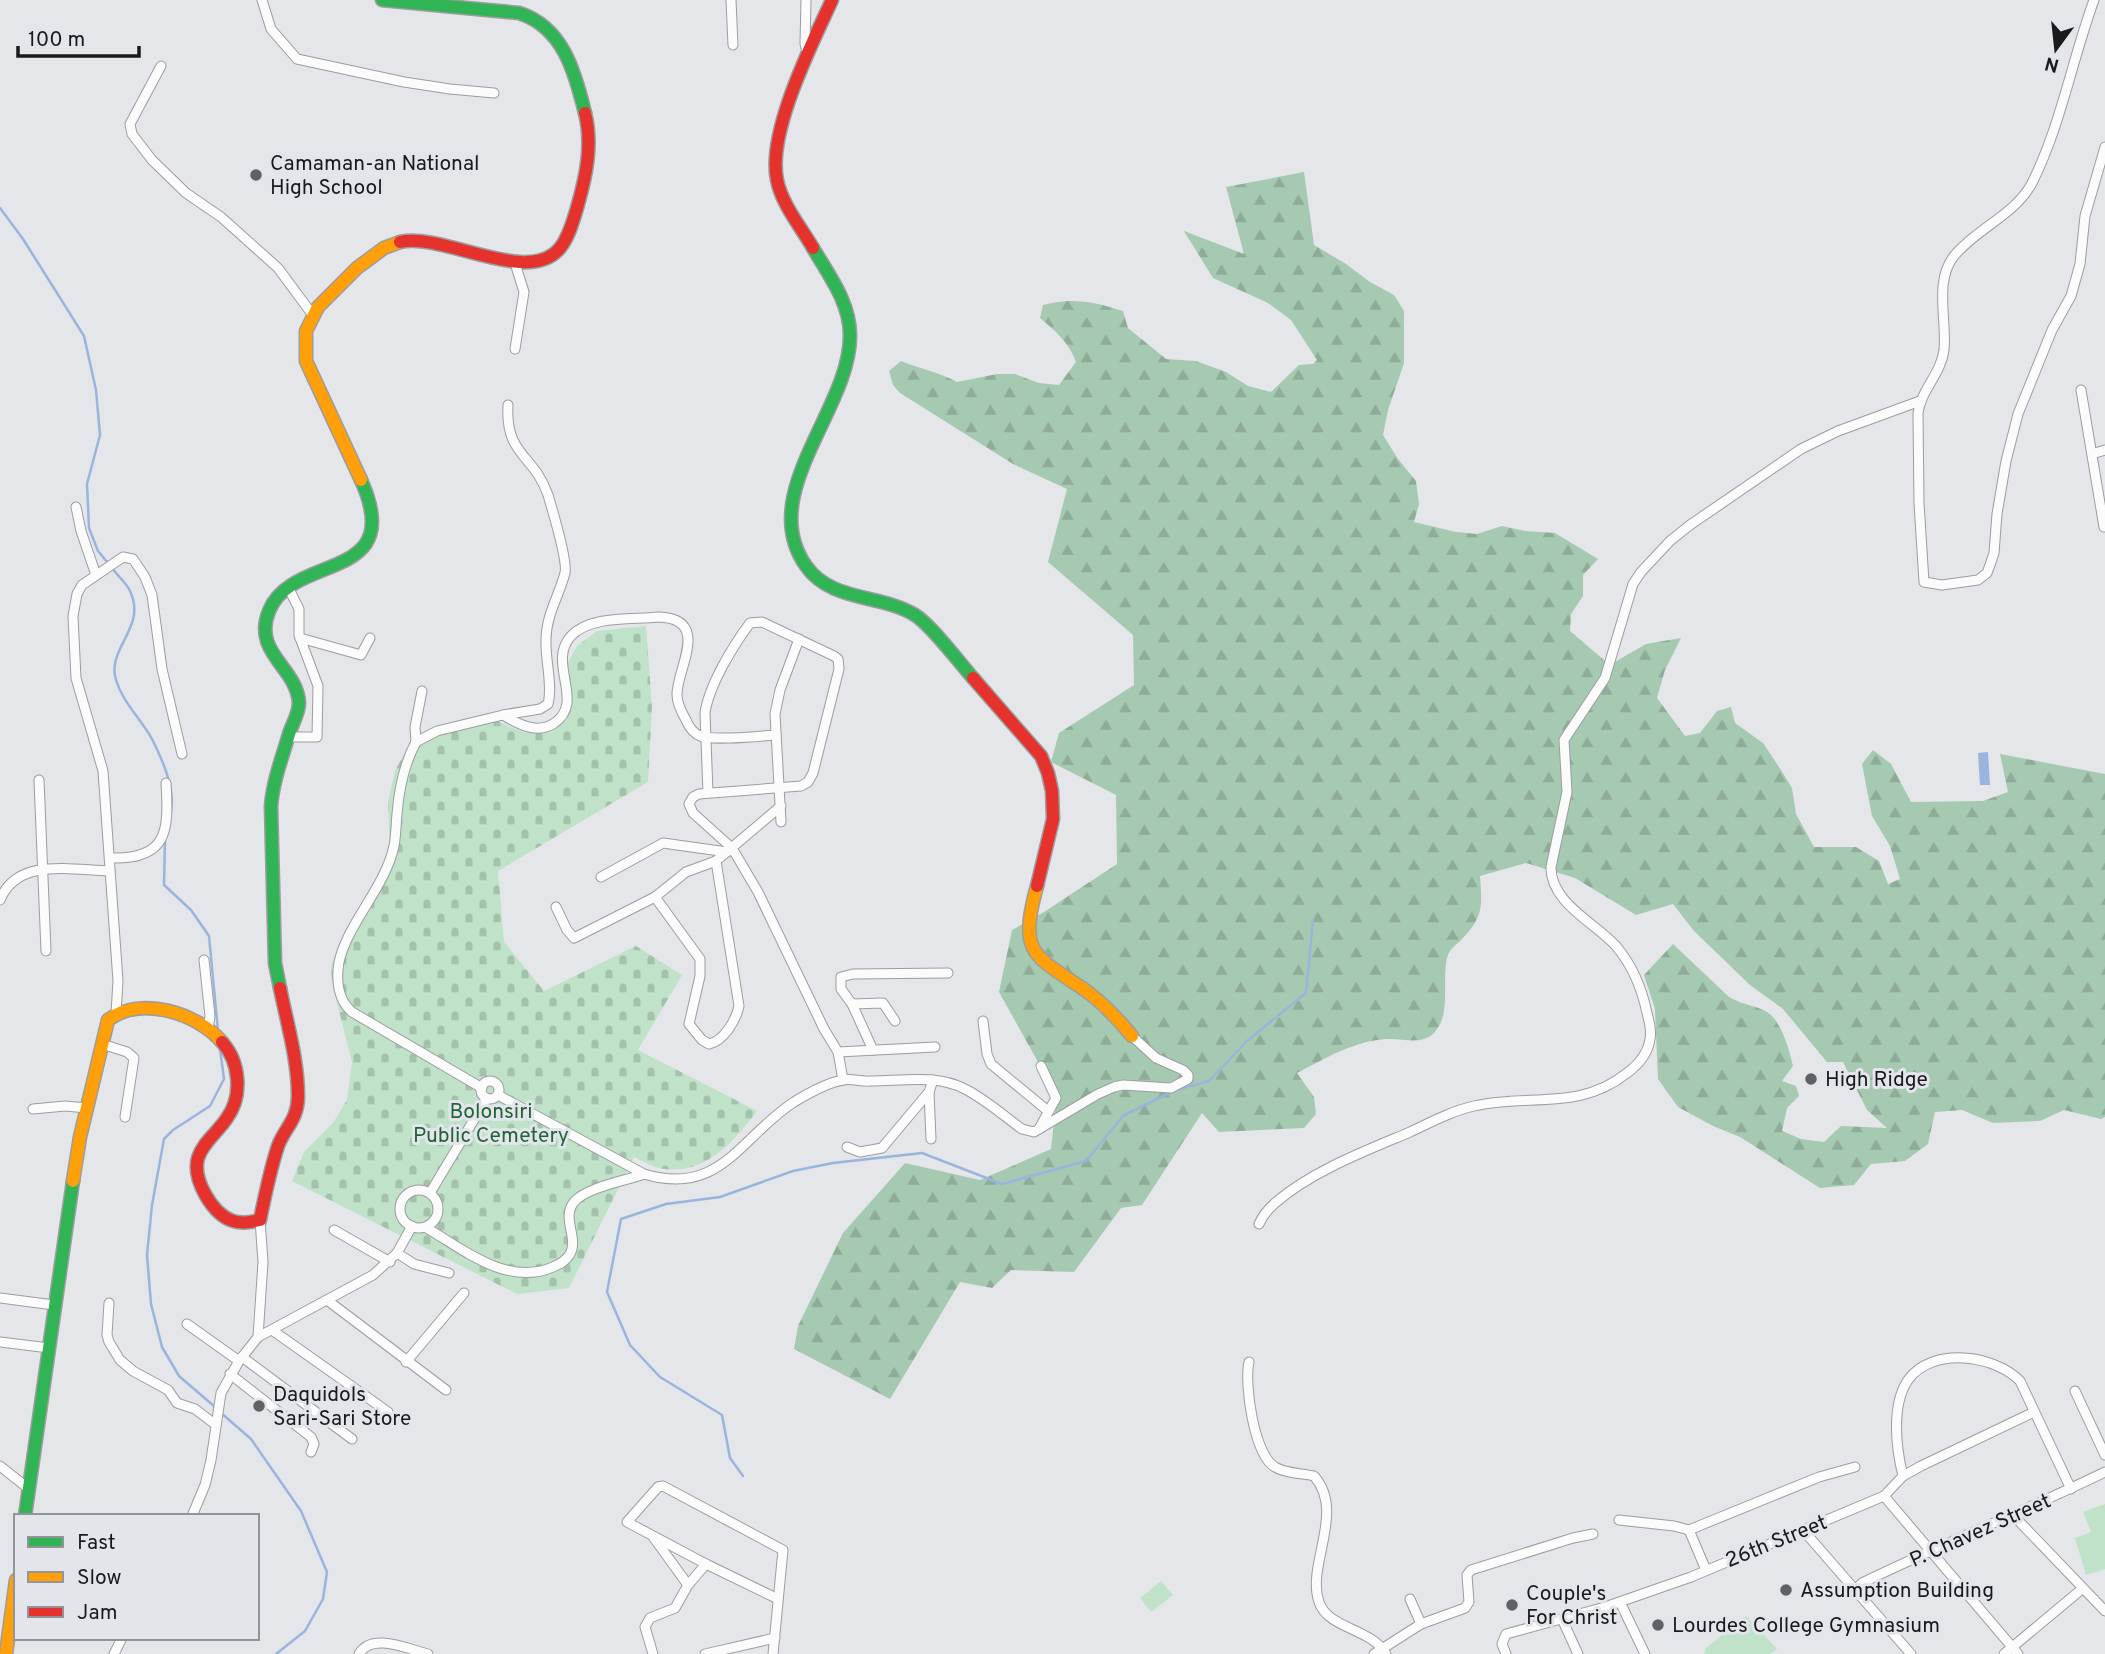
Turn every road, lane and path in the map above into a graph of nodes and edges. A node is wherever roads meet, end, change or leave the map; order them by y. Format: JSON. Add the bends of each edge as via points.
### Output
{"nodes":[{"id":1,"x":262,"y":0,"type":"edge"},
{"id":2,"x":382,"y":0,"type":"edge"},
{"id":3,"x":731,"y":0,"type":"edge"},
{"id":4,"x":806,"y":0,"type":"edge"},
{"id":5,"x":832,"y":0,"type":"edge"},
{"id":6,"x":2094,"y":0,"type":"edge"},
{"id":7,"x":733,"y":45,"type":"dead end"},
{"id":8,"x":807,"y":54,"type":"junction"},
{"id":9,"x":161,"y":66,"type":"dead end"},
{"id":10,"x":494,"y":93,"type":"dead end"},
{"id":11,"x":2105,"y":147,"type":"edge"},
{"id":12,"x":514,"y":260,"type":"junction"},
{"id":13,"x":312,"y":314,"type":"junction"},
{"id":14,"x":515,"y":349,"type":"dead end"},
{"id":15,"x":2081,"y":390,"type":"dead end"},
{"id":16,"x":1920,"y":401,"type":"junction"},
{"id":17,"x":508,"y":405,"type":"dead end"},
{"id":18,"x":2105,"y":450,"type":"edge"},
{"id":19,"x":2092,"y":453,"type":"junction"},
{"id":20,"x":76,"y":507,"type":"dead end"},
{"id":21,"x":2104,"y":527,"type":"edge"},
{"id":22,"x":96,"y":576,"type":"junction"},
{"id":23,"x":288,"y":587,"type":"junction"},
{"id":24,"x":300,"y":638,"type":"junction"},
{"id":25,"x":370,"y":638,"type":"dead end"},
{"id":26,"x":799,"y":639,"type":"junction"},
{"id":27,"x":422,"y":691,"type":"dead end"},
{"id":28,"x":503,"y":715,"type":"junction"},
{"id":29,"x":776,"y":735,"type":"junction"},
{"id":30,"x":289,"y":737,"type":"junction"},
{"id":31,"x":706,"y":738,"type":"junction"},
{"id":32,"x":416,"y":742,"type":"junction"},
{"id":33,"x":182,"y":754,"type":"dead end"},
{"id":34,"x":39,"y":780,"type":"dead end"},
{"id":35,"x":166,"y":783,"type":"dead end"},
{"id":36,"x":780,"y":789,"type":"junction"},
{"id":37,"x":708,"y":793,"type":"junction"},
{"id":38,"x":781,"y":806,"type":"junction"},
{"id":39,"x":781,"y":822,"type":"dead end"},
{"id":40,"x":730,"y":850,"type":"junction"},
{"id":41,"x":110,"y":858,"type":"junction"},
{"id":42,"x":716,"y":861,"type":"junction"},
{"id":43,"x":44,"y":869,"type":"junction"},
{"id":44,"x":110,"y":871,"type":"junction"},
{"id":45,"x":601,"y":877,"type":"dead end"},
{"id":46,"x":655,"y":897,"type":"junction"},
{"id":47,"x":0,"y":900,"type":"edge"},
{"id":48,"x":556,"y":907,"type":"dead end"},
{"id":49,"x":46,"y":951,"type":"dead end"},
{"id":50,"x":204,"y":960,"type":"dead end"},
{"id":51,"x":948,"y":973,"type":"dead end"},
{"id":52,"x":852,"y":1004,"type":"junction"},
{"id":53,"x":116,"y":1013,"type":"junction"},
{"id":54,"x":895,"y":1021,"type":"dead end"},
{"id":55,"x":983,"y":1021,"type":"dead end"},
{"id":56,"x":215,"y":1034,"type":"junction"},
{"id":57,"x":1132,"y":1036,"type":"joint"},
{"id":58,"x":102,"y":1044,"type":"junction"},
{"id":59,"x":935,"y":1047,"type":"dead end"},
{"id":60,"x":873,"y":1050,"type":"junction"},
{"id":61,"x":838,"y":1052,"type":"junction"},
{"id":62,"x":1041,"y":1066,"type":"dead end"},
{"id":63,"x":844,"y":1080,"type":"junction"},
{"id":64,"x":933,"y":1080,"type":"junction"},
{"id":65,"x":482,"y":1088,"type":"junction"},
{"id":66,"x":929,"y":1092,"type":"junction"},
{"id":67,"x":498,"y":1095,"type":"junction"},
{"id":68,"x":487,"y":1098,"type":"junction"},
{"id":69,"x":87,"y":1108,"type":"junction"},
{"id":70,"x":33,"y":1109,"type":"dead end"},
{"id":71,"x":1048,"y":1111,"type":"junction"},
{"id":72,"x":125,"y":1117,"type":"dead end"},
{"id":73,"x":1039,"y":1131,"type":"junction"},
{"id":74,"x":931,"y":1139,"type":"dead end"},
{"id":75,"x":847,"y":1147,"type":"dead end"},
{"id":76,"x":644,"y":1174,"type":"junction"},
{"id":77,"x":430,"y":1194,"type":"junction"},
{"id":78,"x":260,"y":1220,"type":"junction"},
{"id":79,"x":1259,"y":1224,"type":"dead end"},
{"id":80,"x":412,"y":1226,"type":"junction"},
{"id":81,"x":425,"y":1227,"type":"junction"},
{"id":82,"x":334,"y":1230,"type":"dead end"},
{"id":83,"x":397,"y":1253,"type":"junction"},
{"id":84,"x":390,"y":1262,"type":"junction"},
{"id":85,"x":449,"y":1273,"type":"dead end"},
{"id":86,"x":464,"y":1293,"type":"dead end"},
{"id":87,"x":0,"y":1298,"type":"edge"},
{"id":88,"x":327,"y":1300,"type":"junction"},
{"id":89,"x":109,"y":1303,"type":"dead end"},
{"id":90,"x":54,"y":1305,"type":"junction"},
{"id":91,"x":187,"y":1324,"type":"dead end"},
{"id":92,"x":272,"y":1330,"type":"junction"},
{"id":93,"x":258,"y":1337,"type":"junction"},
{"id":94,"x":0,"y":1342,"type":"edge"},
{"id":95,"x":49,"y":1348,"type":"junction"},
{"id":96,"x":240,"y":1359,"type":"junction"},
{"id":97,"x":406,"y":1362,"type":"junction"},
{"id":98,"x":1249,"y":1362,"type":"dead end"},
{"id":99,"x":230,"y":1374,"type":"junction"},
{"id":100,"x":446,"y":1391,"type":"dead end"},
{"id":101,"x":2075,"y":1391,"type":"dead end"},
{"id":102,"x":388,"y":1412,"type":"dead end"},
{"id":103,"x":2034,"y":1412,"type":"junction"},
{"id":104,"x":216,"y":1422,"type":"junction"},
{"id":105,"x":352,"y":1439,"type":"dead end"},
{"id":106,"x":311,"y":1452,"type":"dead end"},
{"id":107,"x":2105,"y":1455,"type":"edge"},
{"id":108,"x":0,"y":1466,"type":"edge"},
{"id":109,"x":1854,"y":1467,"type":"dead end"},
{"id":110,"x":2105,"y":1472,"type":"edge"},
{"id":111,"x":1903,"y":1476,"type":"junction"},
{"id":112,"x":29,"y":1489,"type":"junction"},
{"id":113,"x":2071,"y":1489,"type":"junction"},
{"id":114,"x":1884,"y":1496,"type":"junction"},
{"id":115,"x":25,"y":1514,"type":"edge"},
{"id":116,"x":193,"y":1514,"type":"edge"},
{"id":117,"x":2013,"y":1515,"type":"junction"},
{"id":118,"x":1619,"y":1520,"type":"dead end"},
{"id":119,"x":1689,"y":1530,"type":"junction"},
{"id":120,"x":1803,"y":1530,"type":"junction"},
{"id":121,"x":650,"y":1534,"type":"junction"},
{"id":122,"x":1593,"y":1534,"type":"dead end"},
{"id":123,"x":1930,"y":1550,"type":"junction"},
{"id":124,"x":706,"y":1564,"type":"junction"},
{"id":125,"x":1706,"y":1570,"type":"junction"},
{"id":126,"x":688,"y":1585,"type":"junction"},
{"id":127,"x":1856,"y":1589,"type":"junction"},
{"id":128,"x":2082,"y":1589,"type":"junction"},
{"id":129,"x":14,"y":1595,"type":"edge"},
{"id":130,"x":778,"y":1599,"type":"junction"},
{"id":131,"x":1410,"y":1599,"type":"dead end"},
{"id":132,"x":1620,"y":1602,"type":"junction"},
{"id":133,"x":2105,"y":1611,"type":"edge"},
{"id":134,"x":1562,"y":1619,"type":"junction"},
{"id":135,"x":1421,"y":1624,"type":"junction"},
{"id":136,"x":775,"y":1638,"type":"junction"},
{"id":137,"x":2015,"y":1650,"type":"edge"},
{"id":138,"x":1384,"y":1651,"type":"edge"},
{"id":139,"x":6,"y":1654,"type":"edge"},
{"id":140,"x":359,"y":1654,"type":"edge"},
{"id":141,"x":428,"y":1654,"type":"edge"},
{"id":142,"x":653,"y":1654,"type":"edge"},
{"id":143,"x":705,"y":1654,"type":"edge"},
{"id":144,"x":773,"y":1654,"type":"edge"},
{"id":145,"x":1374,"y":1654,"type":"edge"},
{"id":146,"x":1506,"y":1654,"type":"edge"},
{"id":147,"x":1578,"y":1654,"type":"edge"},
{"id":148,"x":1645,"y":1654,"type":"edge"},
{"id":149,"x":1911,"y":1654,"type":"edge"},
{"id":150,"x":2004,"y":1654,"type":"edge"}],
"edges":[{"from":1,"to":10,"type":"street","via":[[271,29],[297,59],[404,82]]},
{"from":2,"to":12,"type":"main road","via":[[535,17],[546,24],[560,45],[586,121],[587,163],[567,237],[559,249],[546,258]]},
{"from":3,"to":7,"type":"street"},
{"from":4,"to":8,"type":"street"},
{"from":5,"to":8,"type":"main road"},
{"from":6,"to":16,"type":"street","via":[[2031,185],[1949,264],[1943,290],[1943,354]]},
{"from":8,"to":57,"type":"main road","via":[[777,148],[776,178],[842,298],[850,336],[837,389],[796,487],[792,537],[809,570],[824,584],[841,593],[893,603],[919,617],[1041,756],[1051,779],[1054,808],[1031,912],[1031,945],[1042,962],[1105,1006]]},
{"from":9,"to":13,"type":"street","via":[[130,124],[132,134],[186,193],[278,268]]},
{"from":11,"to":16,"type":"street","via":[[2085,216],[2078,274],[2018,414],[2006,461],[1994,552],[1987,573],[1978,580],[1942,585],[1924,582]]},
{"from":12,"to":13,"type":"main road","via":[[418,241],[393,244],[360,265]]},
{"from":12,"to":14,"type":"street","via":[[524,292]]},
{"from":13,"to":23,"type":"main road","via":[[303,346],[306,361],[366,492],[372,526],[365,546],[354,555]]},
{"from":15,"to":19,"type":"street"},
{"from":16,"to":79,"type":"street","via":[[1810,445],[1670,541],[1633,584],[1605,678],[1564,740],[1567,792],[1552,878],[1571,906],[1617,947],[1638,981],[1651,1031],[1643,1057],[1622,1077],[1591,1094],[1462,1109],[1381,1144],[1277,1202]]},
{"from":17,"to":28,"type":"street","via":[[511,441],[542,481],[565,569],[547,623],[548,704]]},
{"from":18,"to":19,"type":"street"},
{"from":19,"to":21,"type":"street"},
{"from":20,"to":22,"type":"street"},
{"from":22,"to":33,"type":"street","via":[[123,557],[133,559],[145,577]]},
{"from":22,"to":41,"type":"street","via":[[78,590],[73,616],[76,678],[103,771]]},
{"from":23,"to":24,"type":"street","via":[[299,609]]},
{"from":23,"to":30,"type":"main road","via":[[271,605],[264,634],[298,692],[299,705]]},
{"from":24,"to":25,"type":"street","via":[[361,655]]},
{"from":24,"to":30,"type":"street","via":[[318,686],[318,732],[314,737]]},
{"from":26,"to":29,"type":"street","via":[[778,698]]},
{"from":26,"to":31,"type":"street","via":[[762,622],[750,623],[712,686],[705,713]]},
{"from":26,"to":36,"type":"street","via":[[834,656],[839,669],[811,778],[801,786]]},
{"from":27,"to":32,"type":"street"},
{"from":28,"to":31,"type":"street","via":[[542,728],[564,716],[569,699],[562,654],[571,636],[588,625],[667,617],[684,628],[688,643],[678,702],[694,732]]},
{"from":28,"to":32,"type":"street","via":[[437,731]]},
{"from":29,"to":31,"type":"street"},
{"from":29,"to":36,"type":"street"},
{"from":30,"to":78,"type":"main road","via":[[272,784],[274,933],[298,1097],[293,1122],[272,1165]]},
{"from":31,"to":37,"type":"street"},
{"from":32,"to":65,"type":"street","via":[[401,782],[394,846],[384,876],[340,960],[340,994],[352,1012]]},
{"from":34,"to":43,"type":"street"},
{"from":35,"to":41,"type":"street","via":[[168,821],[159,842],[147,853]]},
{"from":36,"to":37,"type":"street"},
{"from":36,"to":38,"type":"street"},
{"from":37,"to":40,"type":"street","via":[[693,797],[690,809]]},
{"from":38,"to":39,"type":"street"},
{"from":38,"to":40,"type":"street"},
{"from":40,"to":42,"type":"street"},
{"from":40,"to":45,"type":"street","via":[[663,843]]},
{"from":40,"to":61,"type":"street","via":[[758,892]]},
{"from":41,"to":44,"type":"street"},
{"from":42,"to":46,"type":"street","via":[[686,872]]},
{"from":42,"to":46,"type":"street","via":[[739,1006],[733,1023],[715,1043],[702,1040],[689,1024],[700,959]]},
{"from":43,"to":44,"type":"street"},
{"from":43,"to":47,"type":"street","via":[[18,876]]},
{"from":43,"to":49,"type":"street"},
{"from":44,"to":53,"type":"street"},
{"from":46,"to":48,"type":"street","via":[[573,938]]},
{"from":50,"to":56,"type":"street"},
{"from":51,"to":52,"type":"street","via":[[847,974],[841,976],[839,985]]},
{"from":52,"to":54,"type":"street","via":[[883,1003]]},
{"from":52,"to":60,"type":"street"},
{"from":53,"to":56,"type":"main road","via":[[155,1009],[182,1016]]},
{"from":53,"to":58,"type":"main road","via":[[108,1020]]},
{"from":55,"to":71,"type":"street","via":[[991,1063]]},
{"from":56,"to":78,"type":"main road","via":[[236,1061],[238,1083],[229,1116],[208,1139],[198,1171],[209,1198],[227,1218]]},
{"from":57,"to":73,"type":"street","via":[[1156,1058],[1183,1070],[1188,1079],[1171,1088],[1114,1087]]},
{"from":58,"to":69,"type":"main road"},
{"from":58,"to":72,"type":"street","via":[[134,1058]]},
{"from":59,"to":60,"type":"street"},
{"from":60,"to":61,"type":"street"},
{"from":61,"to":63,"type":"street"},
{"from":62,"to":71,"type":"street","via":[[1056,1098]]},
{"from":63,"to":64,"type":"street"},
{"from":63,"to":76,"type":"street","via":[[794,1102],[718,1168],[684,1180]]},
{"from":64,"to":66,"type":"street"},
{"from":64,"to":73,"type":"street","via":[[965,1089],[1022,1129]]},
{"from":65,"to":67,"type":"street","via":[[494,1082]]},
{"from":65,"to":68,"type":"street"},
{"from":66,"to":74,"type":"street"},
{"from":66,"to":75,"type":"street","via":[[882,1148],[860,1152]]},
{"from":67,"to":68,"type":"street"},
{"from":67,"to":76,"type":"street"},
{"from":68,"to":77,"type":"street"},
{"from":69,"to":70,"type":"street"},
{"from":69,"to":90,"type":"main road"},
{"from":71,"to":73,"type":"street"},
{"from":76,"to":81,"type":"street","via":[[598,1188],[574,1202],[569,1256],[545,1271],[527,1274],[497,1268]]},
{"from":77,"to":80,"type":"street","via":[[414,1191],[402,1201],[402,1217]]},
{"from":77,"to":81,"type":"street","via":[[438,1212]]},
{"from":78,"to":93,"type":"street","via":[[263,1262]]},
{"from":80,"to":81,"type":"street"},
{"from":80,"to":83,"type":"street"},
{"from":82,"to":84,"type":"street"},
{"from":83,"to":84,"type":"street"},
{"from":83,"to":85,"type":"street","via":[[414,1264]]},
{"from":84,"to":88,"type":"street"},
{"from":86,"to":97,"type":"street"},
{"from":87,"to":90,"type":"street"},
{"from":88,"to":92,"type":"street"},
{"from":88,"to":97,"type":"street"},
{"from":89,"to":104,"type":"street","via":[[107,1335],[120,1360],[168,1390],[177,1403]]},
{"from":90,"to":95,"type":"main road"},
{"from":91,"to":96,"type":"street"},
{"from":92,"to":93,"type":"street"},
{"from":92,"to":102,"type":"street"},
{"from":93,"to":96,"type":"street"},
{"from":94,"to":95,"type":"street"},
{"from":95,"to":112,"type":"main road"},
{"from":96,"to":99,"type":"street"},
{"from":96,"to":105,"type":"street"},
{"from":97,"to":100,"type":"street"},
{"from":98,"to":138,"type":"street","via":[[1247,1384],[1265,1456],[1276,1468],[1314,1476],[1320,1485],[1327,1521],[1319,1604],[1325,1614],[1367,1635]]},
{"from":99,"to":104,"type":"street"},
{"from":99,"to":106,"type":"street","via":[[311,1437]]},
{"from":101,"to":107,"type":"street"},
{"from":103,"to":111,"type":"street","name":"26th Street"},
{"from":103,"to":111,"type":"street","via":[[2020,1381],[2006,1369],[1973,1359],[1931,1364],[1909,1379],[1901,1398],[1898,1438]]},
{"from":103,"to":113,"type":"street"},
{"from":104,"to":116,"type":"street","via":[[205,1485]]},
{"from":108,"to":112,"type":"street"},
{"from":109,"to":119,"type":"street"},
{"from":110,"to":113,"type":"street","name":"P. Chavez Street"},
{"from":111,"to":114,"type":"street","name":"26th Street"},
{"from":112,"to":115,"type":"main road"},
{"from":113,"to":117,"type":"street","name":"P. Chavez Street"},
{"from":114,"to":120,"type":"street","name":"26th Street"},
{"from":114,"to":123,"type":"street"},
{"from":117,"to":123,"type":"street","name":"P. Chavez Street"},
{"from":117,"to":128,"type":"street"},
{"from":118,"to":119,"type":"street"},
{"from":119,"to":125,"type":"street"},
{"from":120,"to":125,"type":"street","name":"26th Street"},
{"from":120,"to":127,"type":"street"},
{"from":121,"to":124,"type":"street"},
{"from":121,"to":126,"type":"street"},
{"from":121,"to":130,"type":"street","via":[[627,1522],[663,1486],[780,1548]]},
{"from":122,"to":135,"type":"street","via":[[1471,1570],[1465,1608]]},
{"from":123,"to":127,"type":"street","name":"P. Chavez Street"},
{"from":123,"to":137,"type":"street"},
{"from":124,"to":126,"type":"street"},
{"from":124,"to":130,"type":"street"},
{"from":125,"to":132,"type":"street","name":"26th Street"},
{"from":126,"to":142,"type":"street","via":[[675,1608],[646,1622]]},
{"from":127,"to":149,"type":"street"},
{"from":128,"to":133,"type":"street"},
{"from":128,"to":137,"type":"street"},
{"from":129,"to":139,"type":"main road"},
{"from":130,"to":136,"type":"street"},
{"from":131,"to":135,"type":"street"},
{"from":132,"to":134,"type":"street","name":"26th Street"},
{"from":132,"to":148,"type":"street"},
{"from":134,"to":146,"type":"street","name":"26th Street","via":[[1511,1632],[1502,1638]]},
{"from":134,"to":147,"type":"street"},
{"from":135,"to":138,"type":"street"},
{"from":136,"to":143,"type":"street"},
{"from":136,"to":144,"type":"street"},
{"from":137,"to":150,"type":"street"},
{"from":138,"to":145,"type":"street"},
{"from":140,"to":141,"type":"street","via":[[363,1646],[374,1642]]}]}
